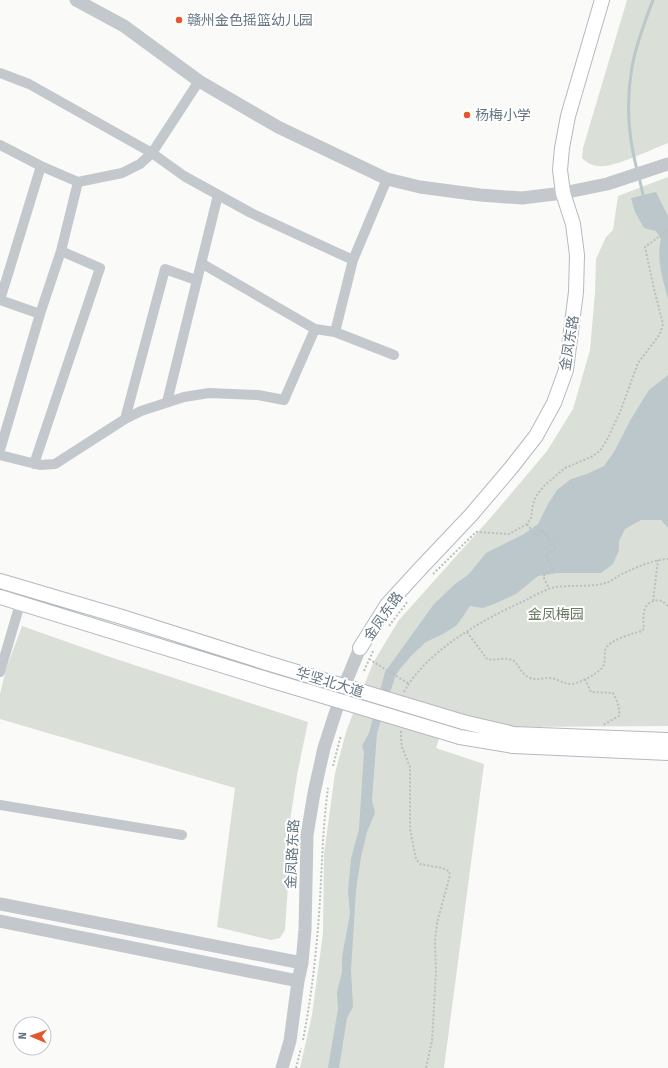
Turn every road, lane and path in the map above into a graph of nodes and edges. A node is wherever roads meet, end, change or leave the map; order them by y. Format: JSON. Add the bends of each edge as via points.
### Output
{"nodes":[{"id":1,"x":76,"y":0,"type":"edge"},
{"id":2,"x":602,"y":0,"type":"edge"},
{"id":3,"x":0,"y":73,"type":"edge"},
{"id":4,"x":200,"y":81,"type":"junction"},
{"id":5,"x":0,"y":145,"type":"edge"},
{"id":6,"x":152,"y":153,"type":"junction"},
{"id":7,"x":668,"y":164,"type":"edge"},
{"id":8,"x":41,"y":166,"type":"junction"},
{"id":9,"x":387,"y":180,"type":"junction"},
{"id":10,"x":78,"y":182,"type":"junction"},
{"id":11,"x":563,"y":193,"type":"junction"},
{"id":12,"x":218,"y":195,"type":"junction"},
{"id":13,"x":668,"y":230,"type":"edge"},
{"id":14,"x":61,"y":251,"type":"junction"},
{"id":15,"x":353,"y":260,"type":"junction"},
{"id":16,"x":201,"y":263,"type":"junction"},
{"id":17,"x":196,"y":280,"type":"junction"},
{"id":18,"x":0,"y":300,"type":"edge"},
{"id":19,"x":40,"y":314,"type":"junction"},
{"id":20,"x":315,"y":329,"type":"junction"},
{"id":21,"x":335,"y":332,"type":"junction"},
{"id":22,"x":394,"y":355,"type":"dead end"},
{"id":23,"x":167,"y":402,"type":"junction"},
{"id":24,"x":125,"y":419,"type":"junction"},
{"id":25,"x":0,"y":450,"type":"edge"},
{"id":26,"x":0,"y":455,"type":"edge"},
{"id":27,"x":34,"y":464,"type":"junction"},
{"id":28,"x":528,"y":524,"type":"junction"},
{"id":29,"x":668,"y":559,"type":"edge"},
{"id":30,"x":658,"y":560,"type":"junction"},
{"id":31,"x":431,"y":576,"type":"dead end"},
{"id":32,"x":0,"y":581,"type":"edge"},
{"id":33,"x":549,"y":589,"type":"junction"},
{"id":34,"x":412,"y":596,"type":"dead end"},
{"id":35,"x":0,"y":597,"type":"edge"},
{"id":36,"x":653,"y":601,"type":"junction"},
{"id":37,"x":20,"y":604,"type":"junction"},
{"id":38,"x":668,"y":606,"type":"edge"},
{"id":39,"x":385,"y":632,"type":"dead end"},
{"id":40,"x":467,"y":632,"type":"junction"},
{"id":41,"x":368,"y":652,"type":"junction"},
{"id":42,"x":0,"y":672,"type":"edge"},
{"id":43,"x":363,"y":672,"type":"dead end"},
{"id":44,"x":585,"y":680,"type":"junction"},
{"id":45,"x":409,"y":684,"type":"junction"},
{"id":46,"x":404,"y":693,"type":"dead end"},
{"id":47,"x":401,"y":726,"type":"dead end"},
{"id":48,"x":602,"y":728,"type":"dead end"},
{"id":49,"x":342,"y":730,"type":"dead end"},
{"id":50,"x":668,"y":740,"type":"edge"},
{"id":51,"x":668,"y":753,"type":"edge"},
{"id":52,"x":332,"y":768,"type":"dead end"},
{"id":53,"x":328,"y":783,"type":"dead end"},
{"id":54,"x":0,"y":805,"type":"edge"},
{"id":55,"x":182,"y":836,"type":"dead end"},
{"id":56,"x":0,"y":904,"type":"edge"},
{"id":57,"x":0,"y":921,"type":"edge"},
{"id":58,"x":302,"y":963,"type":"junction"},
{"id":59,"x":298,"y":981,"type":"junction"},
{"id":60,"x":302,"y":1040,"type":"dead end"},
{"id":61,"x":301,"y":1047,"type":"dead end"},
{"id":62,"x":282,"y":1068,"type":"edge"},
{"id":63,"x":296,"y":1068,"type":"edge"},
{"id":64,"x":426,"y":1068,"type":"edge"}],
"edges":[{"from":1,"to":4,"type":"street","via":[[124,26]]},
{"from":2,"to":11,"type":"main road","name":"金凤东路","via":[[568,116],[560,170]]},
{"from":3,"to":6,"type":"street","via":[[29,84]]},
{"from":4,"to":6,"type":"street"},
{"from":4,"to":9,"type":"street","via":[[278,127]]},
{"from":5,"to":8,"type":"street"},
{"from":6,"to":10,"type":"street","via":[[140,164],[122,173]]},
{"from":6,"to":12,"type":"street","via":[[184,176]]},
{"from":7,"to":11,"type":"street","via":[[607,184]]},
{"from":8,"to":10,"type":"street"},
{"from":8,"to":18,"type":"street"},
{"from":9,"to":11,"type":"street","via":[[480,195],[522,198]]},
{"from":9,"to":15,"type":"street"},
{"from":10,"to":14,"type":"street"},
{"from":11,"to":41,"type":"main road","name":"金凤东路","via":[[573,224],[577,256],[576,292],[566,370],[554,403],[536,436],[511,468],[388,605]]},
{"from":12,"to":15,"type":"street"},
{"from":12,"to":16,"type":"street"},
{"from":13,"to":28,"type":"path","via":[[645,247],[662,317],[660,334],[638,363],[620,412],[600,451],[591,458],[565,468],[545,485],[536,496]]},
{"from":14,"to":19,"type":"street"},
{"from":14,"to":27,"type":"street","via":[[100,268]]},
{"from":15,"to":21,"type":"street"},
{"from":16,"to":17,"type":"street"},
{"from":16,"to":20,"type":"street"},
{"from":17,"to":23,"type":"street"},
{"from":17,"to":24,"type":"street","via":[[165,269]]},
{"from":18,"to":19,"type":"street"},
{"from":19,"to":25,"type":"street"},
{"from":20,"to":21,"type":"street"},
{"from":20,"to":23,"type":"street","via":[[284,400],[258,395],[209,393],[184,396]]},
{"from":21,"to":22,"type":"street"},
{"from":23,"to":24,"type":"street"},
{"from":24,"to":27,"type":"street","via":[[54,464]]},
{"from":26,"to":27,"type":"street"},
{"from":28,"to":31,"type":"path","via":[[509,534],[476,532]]},
{"from":28,"to":33,"type":"path","via":[[536,536],[542,530],[556,548],[546,556],[554,569],[543,576]]},
{"from":29,"to":30,"type":"path"},
{"from":30,"to":33,"type":"path","via":[[639,566],[606,583],[565,585]]},
{"from":30,"to":36,"type":"path"},
{"from":32,"to":50,"type":"main road","name":"华坚北大道","bridge":true,"via":[[463,722],[514,734]]},
{"from":33,"to":40,"type":"path"},
{"from":34,"to":39,"type":"path"},
{"from":35,"to":37,"type":"main road","name":"华坚北大道"},
{"from":36,"to":38,"type":"path","via":[[663,602]]},
{"from":36,"to":44,"type":"path","via":[[646,607],[642,631],[617,639],[608,645],[605,650],[604,666]]},
{"from":37,"to":42,"type":"street"},
{"from":37,"to":51,"type":"main road","name":"华坚北大道","bridge":true,"via":[[460,737],[514,746]]},
{"from":40,"to":44,"type":"path","via":[[487,659],[512,660],[529,678],[552,678],[570,684]]},
{"from":40,"to":45,"type":"path","via":[[425,665]]},
{"from":41,"to":43,"type":"path"},
{"from":41,"to":45,"type":"path"},
{"from":41,"to":58,"type":"street","name":"金凤路东路","via":[[345,684],[324,748],[314,793],[307,835]]},
{"from":44,"to":48,"type":"path","via":[[591,692],[613,693],[616,698],[619,716]]},
{"from":45,"to":46,"type":"path"},
{"from":47,"to":64,"type":"path","via":[[402,743],[410,767],[410,829],[416,859],[420,864],[449,871],[450,875],[436,929],[432,1041]]},
{"from":49,"to":52,"type":"path"},
{"from":53,"to":60,"type":"path","via":[[315,961]]},
{"from":54,"to":55,"type":"street"},
{"from":56,"to":58,"type":"street"},
{"from":57,"to":59,"type":"street"},
{"from":58,"to":59,"type":"street","name":"金凤路东路"},
{"from":59,"to":62,"type":"street","name":"金凤路东路","via":[[290,1041]]},
{"from":61,"to":63,"type":"path"}]}
